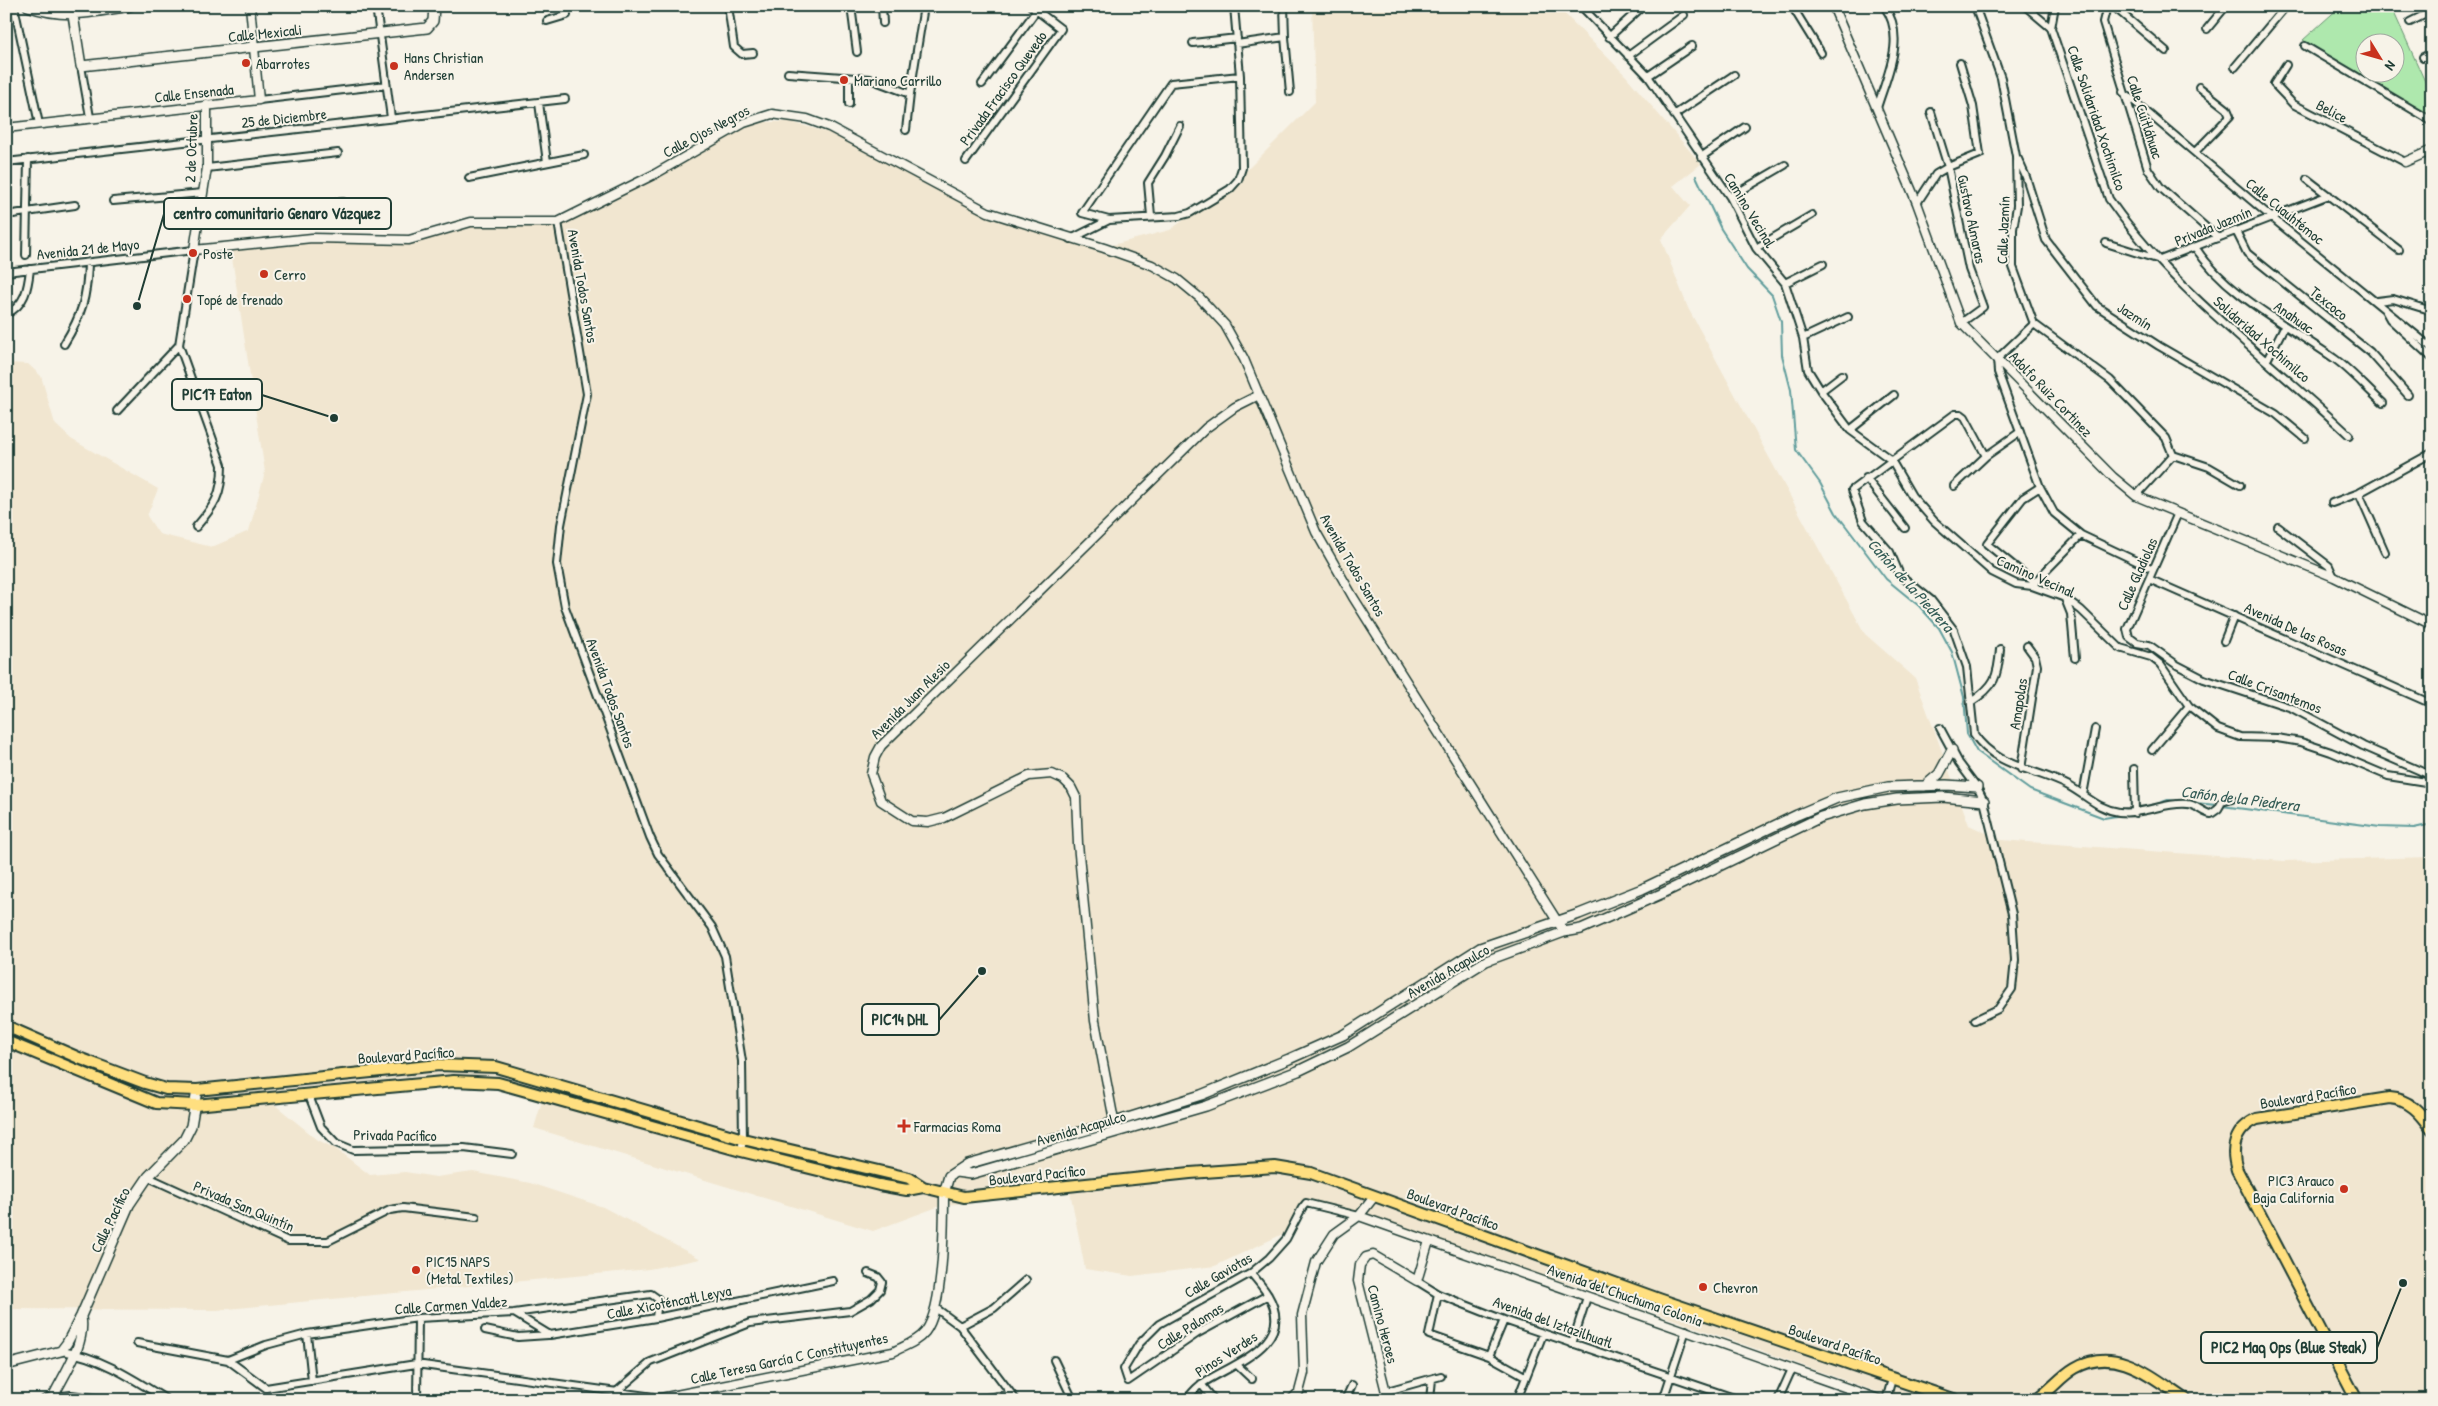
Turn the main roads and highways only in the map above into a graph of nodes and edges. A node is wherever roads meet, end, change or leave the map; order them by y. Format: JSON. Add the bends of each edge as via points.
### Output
{"nodes":[{"id":1,"x":28,"y":6,"type":"edge"},
{"id":2,"x":68,"y":6,"type":"edge"},
{"id":3,"x":130,"y":6,"type":"edge"},
{"id":4,"x":434,"y":6,"type":"edge"},
{"id":5,"x":72,"y":15,"type":"junction"},
{"id":6,"x":1952,"y":750,"type":"road end"},
{"id":7,"x":1925,"y":786,"type":"junction"},
{"id":8,"x":1977,"y":787,"type":"road end"},
{"id":9,"x":1984,"y":801,"type":"road end"},
{"id":10,"x":6,"y":1026,"type":"edge"},
{"id":11,"x":6,"y":1041,"type":"edge"},
{"id":12,"x":197,"y":1090,"type":"junction"},
{"id":13,"x":196,"y":1105,"type":"junction"},
{"id":14,"x":2431,"y":1127,"type":"edge"},
{"id":15,"x":956,"y":1172,"type":"junction"},
{"id":16,"x":923,"y":1187,"type":"junction"},
{"id":17,"x":944,"y":1193,"type":"junction"},
{"id":18,"x":81,"y":1316,"type":"junction"},
{"id":19,"x":6,"y":1366,"type":"edge"},
{"id":20,"x":49,"y":1398,"type":"edge"},
{"id":21,"x":1956,"y":1400,"type":"edge"},
{"id":22,"x":2036,"y":1400,"type":"edge"},
{"id":23,"x":2187,"y":1400,"type":"edge"},
{"id":24,"x":2356,"y":1400,"type":"edge"}],
"edges":[{"from":1,"to":5,"type":"main road","via":[[44,12]]},
{"from":2,"to":5,"type":"main road"},
{"from":3,"to":5,"type":"main road"},
{"from":4,"to":5,"type":"main road","name":"Calle Mexicali","via":[[431,26],[81,66]]},
{"from":6,"to":7,"type":"main road","via":[[1939,774]]},
{"from":7,"to":8,"type":"main road","name":"Avenida Acapulco"},
{"from":7,"to":15,"type":"main road","name":"Avenida Acapulco","via":[[1888,787],[1837,798],[1642,889],[1480,948],[1343,1035],[1289,1060],[1201,1094],[967,1164]]},
{"from":9,"to":15,"type":"main road","name":"Avenida Acapulco","via":[[1943,796],[1866,804],[1843,810],[1805,824],[1581,929],[1564,932],[1486,961],[1348,1047],[1298,1071],[1206,1106],[1117,1133],[972,1174]]},
{"from":10,"to":12,"type":"main road","name":"Boulevard Pacífico","via":[[145,1083],[166,1089]]},
{"from":11,"to":13,"type":"main road","name":"Boulevard Pacífico","via":[[156,1103]]},
{"from":12,"to":13,"type":"main road","name":"Calle Pacífico"},
{"from":12,"to":16,"type":"main road","name":"Boulevard Pacífico","via":[[439,1065],[496,1067],[742,1138],[909,1178]]},
{"from":13,"to":16,"type":"main road","name":"Boulevard Pacífico","via":[[454,1081],[498,1083],[740,1151],[879,1185],[907,1190]]},
{"from":13,"to":18,"type":"main road","name":"Calle Pacífico","via":[[184,1140],[148,1177],[129,1205]]},
{"from":14,"to":24,"type":"main road","name":"Boulevard Pacífico","via":[[2413,1106],[2389,1098],[2257,1119],[2244,1127],[2234,1144],[2234,1161],[2242,1179]]},
{"from":15,"to":17,"type":"main road","via":[[949,1176]]},
{"from":16,"to":17,"type":"main road","name":"Boulevard Pacífico"},
{"from":17,"to":21,"type":"main road","name":"Boulevard Pacífico","via":[[964,1196],[1275,1167],[1311,1173]]},
{"from":18,"to":19,"type":"main road","name":"Calle Pacífico","via":[[61,1351]]},
{"from":18,"to":20,"type":"main road","name":"Calle Pacífico","via":[[83,1326],[74,1353]]},
{"from":22,"to":23,"type":"main road","via":[[2073,1369],[2087,1362],[2114,1359],[2135,1366]]}]}
